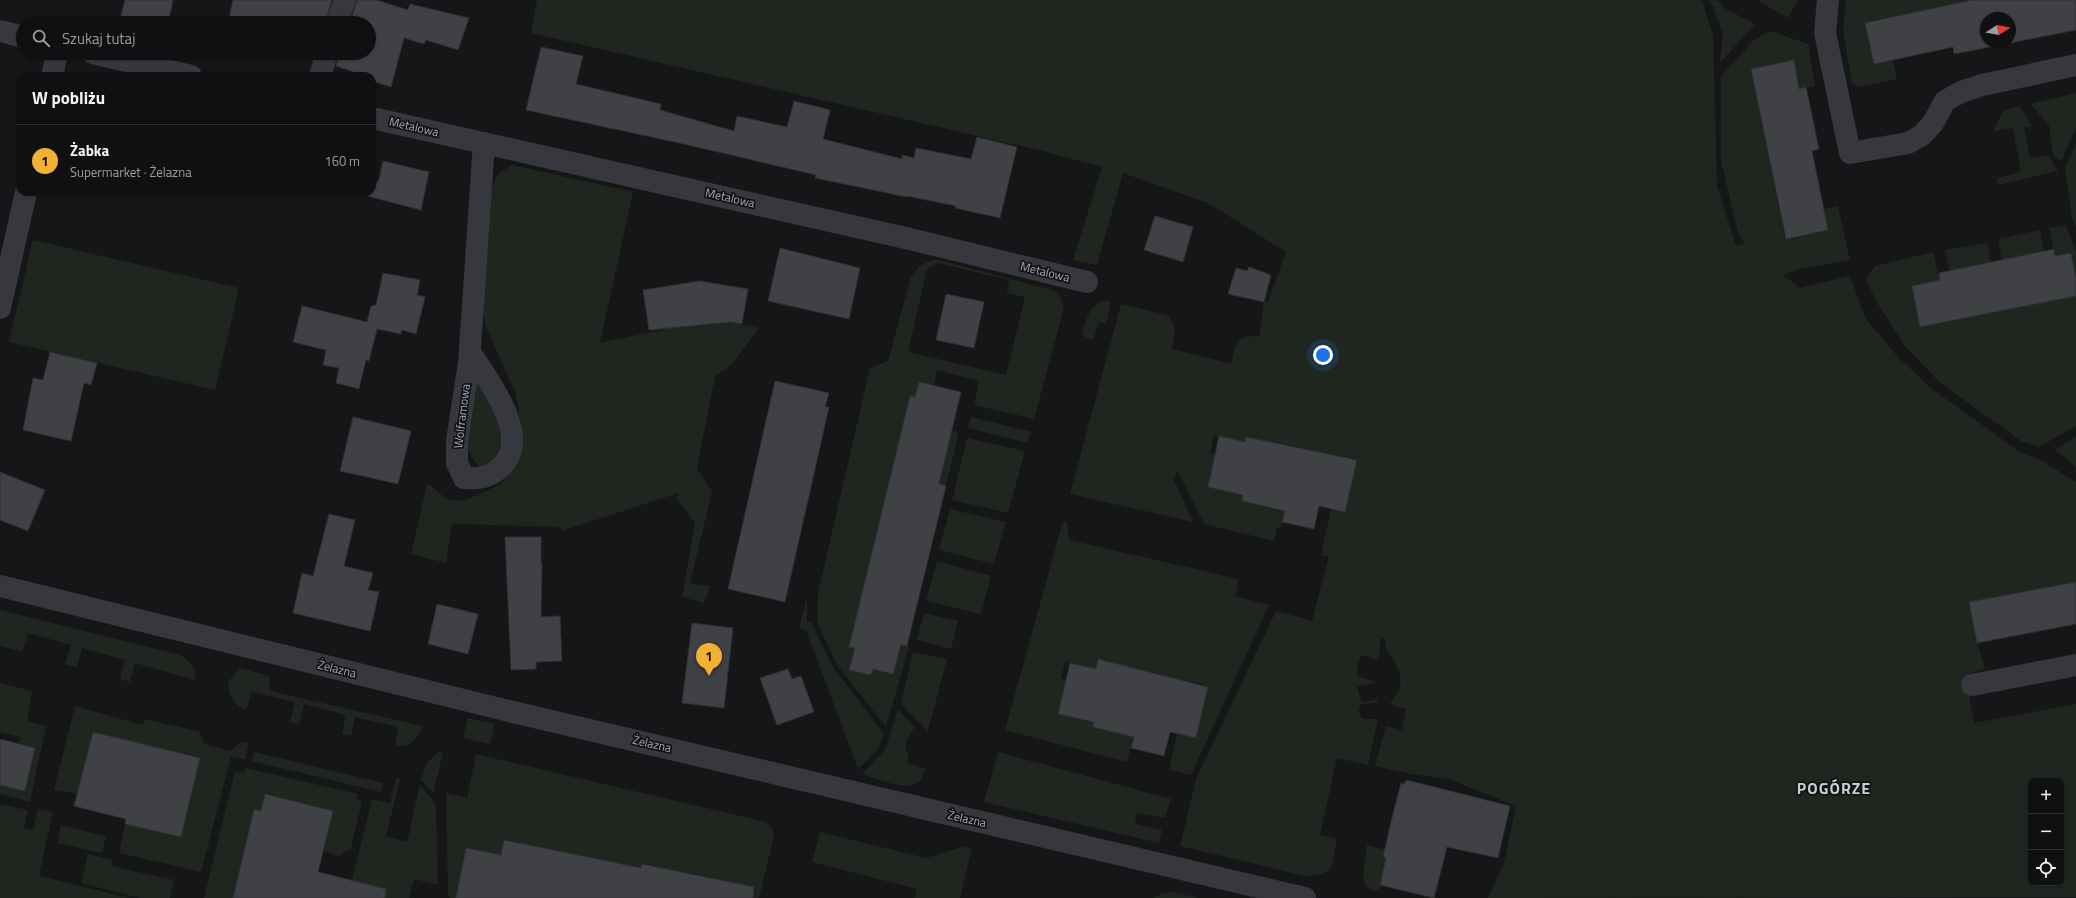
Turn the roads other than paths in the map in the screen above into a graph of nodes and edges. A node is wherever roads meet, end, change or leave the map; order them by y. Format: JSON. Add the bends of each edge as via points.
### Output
{"nodes":[{"id":1,"x":345,"y":0,"type":"edge"},
{"id":2,"x":1828,"y":0,"type":"edge"},
{"id":3,"x":339,"y":16,"type":"edge"},
{"id":4,"x":0,"y":31,"type":"edge"},
{"id":5,"x":16,"y":34,"type":"edge"},
{"id":6,"x":55,"y":60,"type":"edge"},
{"id":7,"x":123,"y":60,"type":"edge"},
{"id":8,"x":325,"y":60,"type":"edge"},
{"id":9,"x":2076,"y":65,"type":"edge"},
{"id":10,"x":53,"y":72,"type":"edge"},
{"id":11,"x":175,"y":72,"type":"edge"},
{"id":12,"x":321,"y":72,"type":"edge"},
{"id":13,"x":376,"y":119,"type":"edge"},
{"id":14,"x":484,"y":143,"type":"junction"},
{"id":15,"x":25,"y":196,"type":"edge"},
{"id":16,"x":1087,"y":282,"type":"dead end"},
{"id":17,"x":0,"y":308,"type":"edge"},
{"id":18,"x":470,"y":352,"type":"junction"},
{"id":19,"x":0,"y":586,"type":"edge"},
{"id":20,"x":2076,"y":665,"type":"edge"},
{"id":21,"x":1972,"y":685,"type":"dead end"},
{"id":22,"x":1305,"y":898,"type":"edge"}],
"edges":[{"from":1,"to":3,"type":"street"},
{"from":2,"to":9,"type":"street","via":[[1825,33],[1850,154],[1908,142],[1922,135],[1933,123],[1945,101],[1961,92],[1982,85]]},
{"from":4,"to":5,"type":"street"},
{"from":6,"to":10,"type":"street"},
{"from":7,"to":11,"type":"street"},
{"from":8,"to":12,"type":"street"},
{"from":13,"to":14,"type":"street","name":"Metalowa"},
{"from":14,"to":16,"type":"street","name":"Metalowa","via":[[910,239]]},
{"from":14,"to":18,"type":"street","name":"Wolframowa"},
{"from":15,"to":17,"type":"street"},
{"from":18,"to":18,"type":"street","name":"Wolframowa","via":[[504,407],[512,445],[506,462],[496,472],[480,479],[464,478],[457,463],[457,441]]},
{"from":19,"to":22,"type":"street","name":"Żelazna","via":[[513,712]]},
{"from":20,"to":21,"type":"street"}]}
